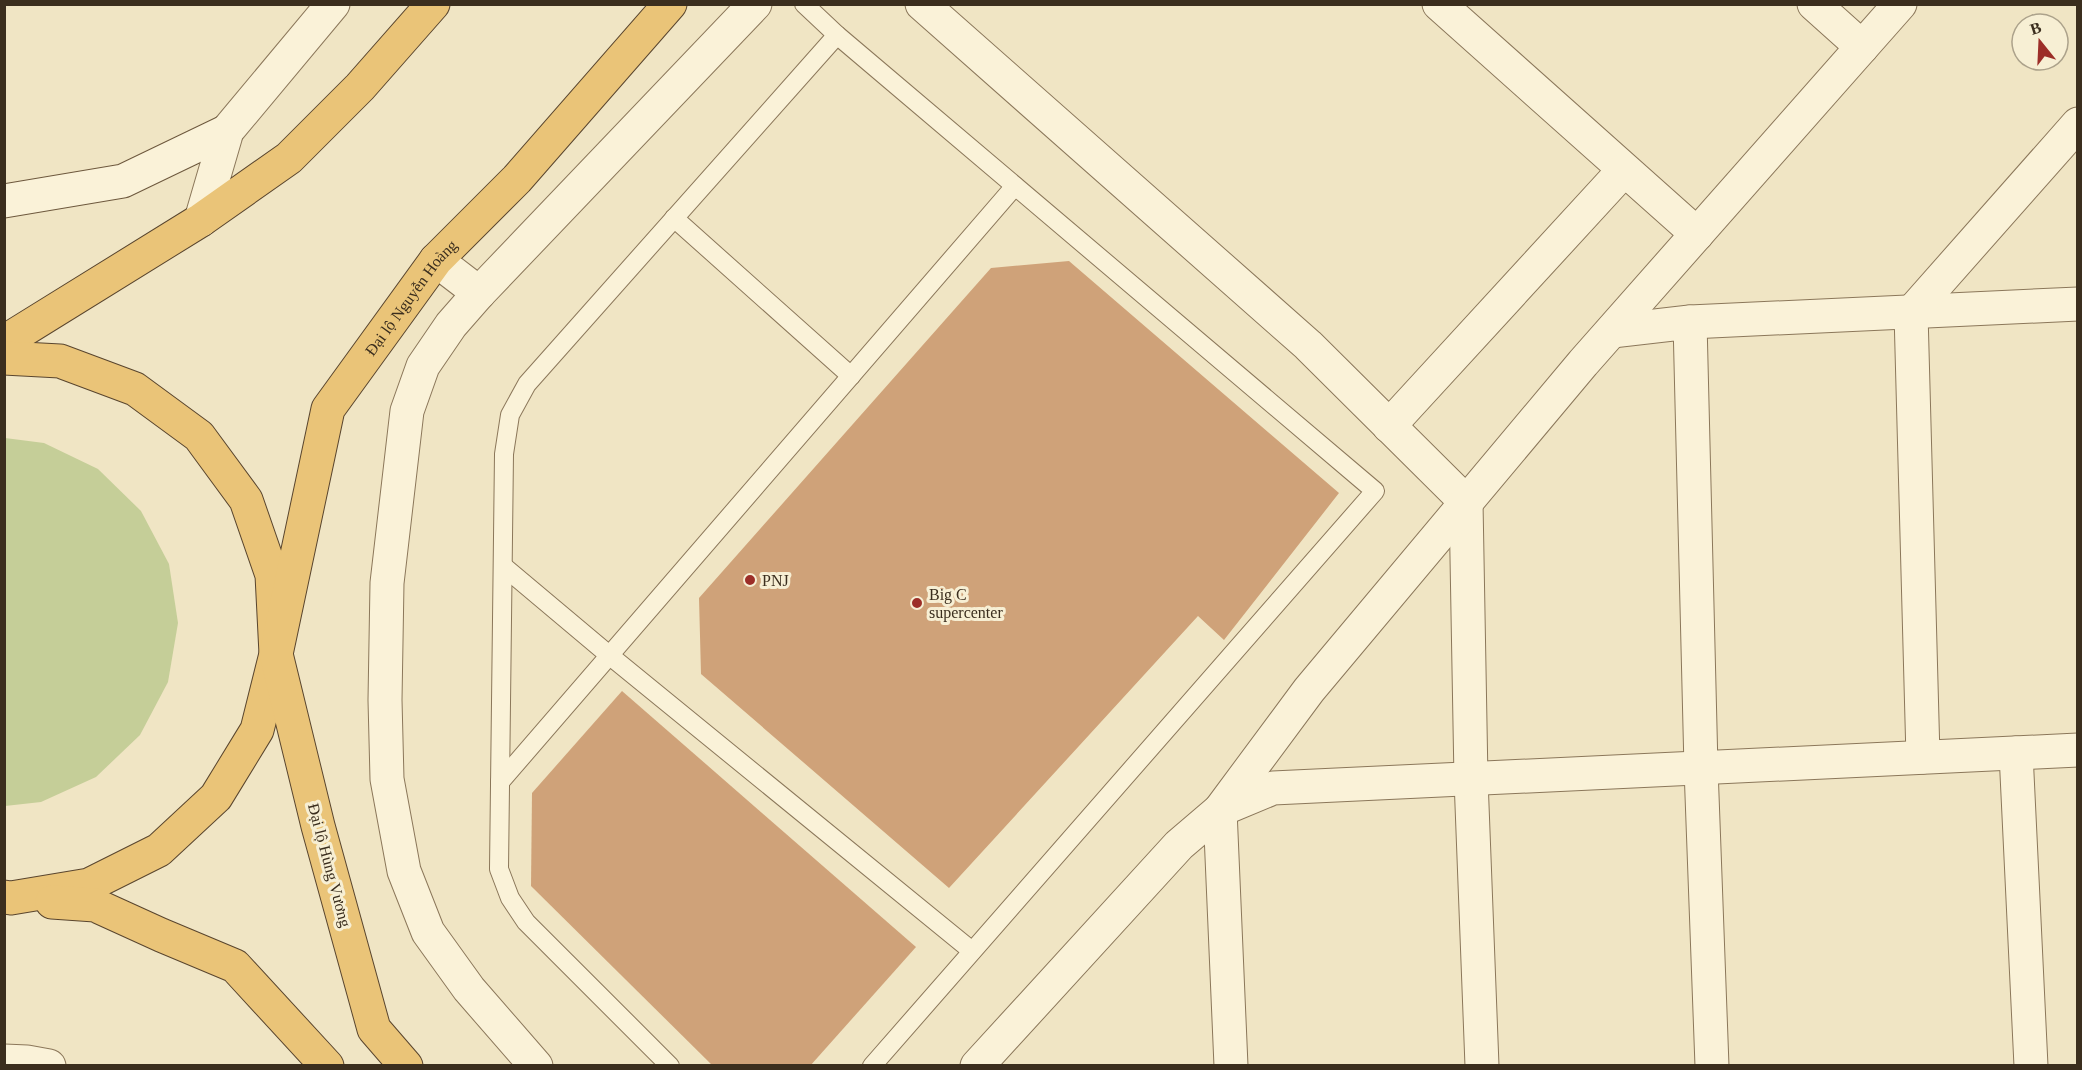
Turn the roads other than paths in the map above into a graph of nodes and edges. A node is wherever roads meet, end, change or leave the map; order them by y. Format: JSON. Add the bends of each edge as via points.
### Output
{"nodes":[{"id":1,"x":333,"y":4,"type":"edge"},
{"id":2,"x":433,"y":4,"type":"edge"},
{"id":3,"x":670,"y":4,"type":"edge"},
{"id":4,"x":755,"y":4,"type":"edge"},
{"id":5,"x":804,"y":4,"type":"edge"},
{"id":6,"x":1439,"y":4,"type":"edge"},
{"id":7,"x":1814,"y":4,"type":"edge"},
{"id":8,"x":1900,"y":4,"type":"edge"},
{"id":9,"x":930,"y":7,"type":"edge"},
{"id":10,"x":837,"y":35,"type":"junction"},
{"id":11,"x":1862,"y":47,"type":"junction"},
{"id":12,"x":2078,"y":123,"type":"edge"},
{"id":13,"x":227,"y":131,"type":"junction"},
{"id":14,"x":1624,"y":170,"type":"junction"},
{"id":15,"x":1015,"y":186,"type":"junction"},
{"id":16,"x":4,"y":201,"type":"edge"},
{"id":17,"x":674,"y":218,"type":"junction"},
{"id":18,"x":201,"y":220,"type":"junction"},
{"id":19,"x":1697,"y":234,"type":"junction"},
{"id":20,"x":436,"y":260,"type":"junction"},
{"id":21,"x":479,"y":293,"type":"junction"},
{"id":22,"x":2078,"y":304,"type":"edge"},
{"id":23,"x":1911,"y":313,"type":"junction"},
{"id":24,"x":1690,"y":322,"type":"junction"},
{"id":25,"x":1612,"y":331,"type":"junction"},
{"id":26,"x":4,"y":342,"type":"edge"},
{"id":27,"x":4,"y":358,"type":"edge"},
{"id":28,"x":851,"y":376,"type":"junction"},
{"id":29,"x":1389,"y":426,"type":"junction"},
{"id":30,"x":1466,"y":502,"type":"junction"},
{"id":31,"x":503,"y":566,"type":"junction"},
{"id":32,"x":276,"y":654,"type":"junction"},
{"id":33,"x":609,"y":655,"type":"junction"},
{"id":34,"x":2078,"y":750,"type":"edge"},
{"id":35,"x":2016,"y":753,"type":"junction"},
{"id":36,"x":1923,"y":757,"type":"junction"},
{"id":37,"x":1701,"y":768,"type":"junction"},
{"id":38,"x":1472,"y":779,"type":"junction"},
{"id":39,"x":500,"y":782,"type":"junction"},
{"id":40,"x":1220,"y":810,"type":"junction"},
{"id":41,"x":7,"y":899,"type":"edge"},
{"id":42,"x":972,"y":951,"type":"junction"},
{"id":43,"x":4,"y":1061,"type":"edge"},
{"id":44,"x":50,"y":1065,"type":"edge"},
{"id":45,"x":327,"y":1065,"type":"edge"},
{"id":46,"x":406,"y":1065,"type":"edge"},
{"id":47,"x":536,"y":1065,"type":"edge"},
{"id":48,"x":670,"y":1065,"type":"edge"},
{"id":49,"x":872,"y":1065,"type":"edge"},
{"id":50,"x":977,"y":1065,"type":"edge"},
{"id":51,"x":1231,"y":1065,"type":"edge"},
{"id":52,"x":1482,"y":1065,"type":"edge"},
{"id":53,"x":1712,"y":1065,"type":"edge"},
{"id":54,"x":2031,"y":1065,"type":"edge"}],
"edges":[{"from":1,"to":13,"type":"street"},
{"from":2,"to":18,"type":"highway","via":[[360,87],[289,158]]},
{"from":3,"to":20,"type":"highway","name":"Đại lộ Nguyễn Hoàng","via":[[516,179]]},
{"from":4,"to":21,"type":"street"},
{"from":5,"to":10,"type":"lane"},
{"from":6,"to":14,"type":"street"},
{"from":7,"to":11,"type":"street"},
{"from":8,"to":11,"type":"street"},
{"from":9,"to":29,"type":"street","via":[[1308,345]]},
{"from":10,"to":15,"type":"lane"},
{"from":10,"to":17,"type":"lane"},
{"from":11,"to":19,"type":"street"},
{"from":12,"to":23,"type":"street"},
{"from":13,"to":16,"type":"street","via":[[123,181]]},
{"from":13,"to":18,"type":"street"},
{"from":14,"to":19,"type":"street"},
{"from":14,"to":29,"type":"street"},
{"from":15,"to":28,"type":"lane"},
{"from":15,"to":42,"type":"lane","via":[[1375,491]]},
{"from":17,"to":28,"type":"lane"},
{"from":17,"to":31,"type":"lane","via":[[527,384],[510,416],[504,454]]},
{"from":18,"to":26,"type":"highway"},
{"from":19,"to":25,"type":"street"},
{"from":20,"to":21,"type":"street"},
{"from":20,"to":32,"type":"highway","name":"Đại lộ Nguyễn Hoàng","via":[[327,408]]},
{"from":21,"to":47,"type":"street","via":[[423,366],[407,411],[387,583],[387,779],[404,871],[428,932],[469,989]]},
{"from":22,"to":23,"type":"street"},
{"from":23,"to":24,"type":"street"},
{"from":23,"to":36,"type":"street"},
{"from":24,"to":25,"type":"street"},
{"from":24,"to":37,"type":"street"},
{"from":25,"to":30,"type":"street"},
{"from":27,"to":32,"type":"highway","via":[[60,361],[135,389],[199,436],[246,500],[272,575]]},
{"from":28,"to":33,"type":"lane"},
{"from":29,"to":30,"type":"street"},
{"from":30,"to":38,"type":"street"},
{"from":30,"to":40,"type":"street","via":[[1309,690]]},
{"from":31,"to":33,"type":"lane"},
{"from":31,"to":39,"type":"lane"},
{"from":32,"to":41,"type":"highway","via":[[257,730],[216,797],[159,850],[89,885]]},
{"from":32,"to":46,"type":"highway","name":"Đại lộ Hùng Vương","via":[[374,1029]]},
{"from":33,"to":39,"type":"lane"},
{"from":33,"to":42,"type":"lane"},
{"from":34,"to":35,"type":"street"},
{"from":35,"to":36,"type":"street"},
{"from":35,"to":54,"type":"street"},
{"from":36,"to":37,"type":"street"},
{"from":37,"to":38,"type":"street"},
{"from":37,"to":53,"type":"street"},
{"from":38,"to":40,"type":"street","via":[[1273,788]]},
{"from":38,"to":52,"type":"street"},
{"from":39,"to":48,"type":"lane","via":[[499,869],[510,898],[526,922]]},
{"from":40,"to":50,"type":"street","via":[[1179,845]]},
{"from":40,"to":51,"type":"street"},
{"from":41,"to":45,"type":"highway","via":[[95,905],[235,966]]},
{"from":42,"to":49,"type":"lane"},
{"from":43,"to":44,"type":"street"}]}
